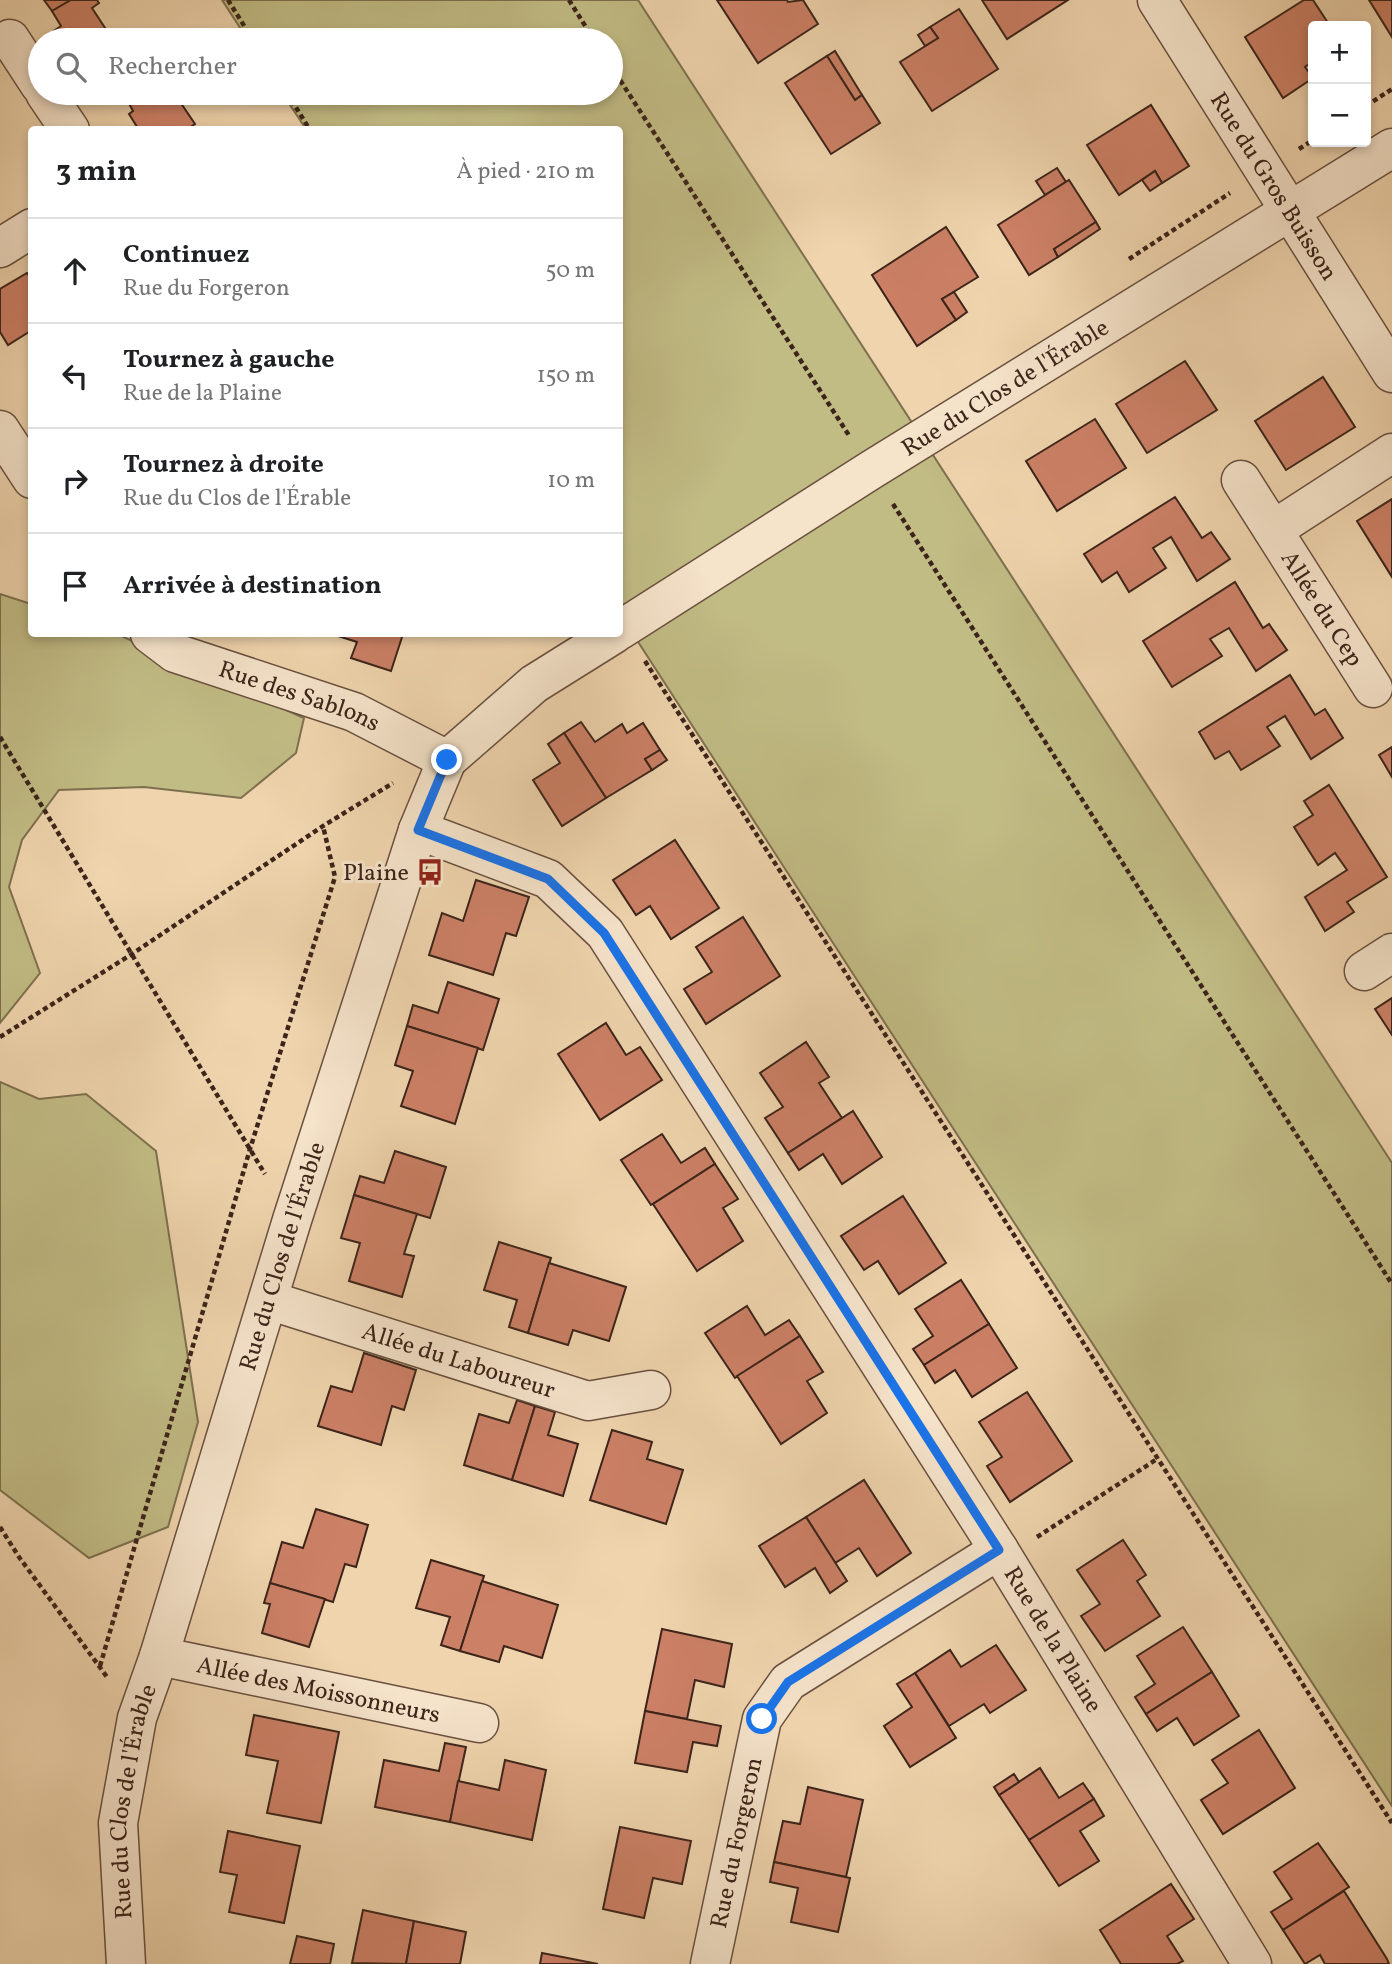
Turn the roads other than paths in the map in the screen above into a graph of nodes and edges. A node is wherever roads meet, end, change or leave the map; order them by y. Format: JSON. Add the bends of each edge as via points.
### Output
{"nodes":[{"id":1,"x":1157,"y":0,"type":"edge"},
{"id":2,"x":10,"y":39,"type":"dead end"},
{"id":3,"x":28,"y":67,"type":"edge"},
{"id":4,"x":54,"y":105,"type":"edge"},
{"id":5,"x":67,"y":126,"type":"edge"},
{"id":6,"x":1392,"y":148,"type":"edge"},
{"id":7,"x":1290,"y":213,"type":"junction"},
{"id":8,"x":28,"y":230,"type":"edge"},
{"id":9,"x":0,"y":248,"type":"edge"},
{"id":10,"x":1392,"y":373,"type":"edge"},
{"id":11,"x":0,"y":429,"type":"edge"},
{"id":12,"x":1392,"y":453,"type":"edge"},
{"id":13,"x":28,"y":473,"type":"edge"},
{"id":14,"x":1241,"y":480,"type":"dead end"},
{"id":15,"x":1273,"y":530,"type":"junction"},
{"id":16,"x":623,"y":627,"type":"edge"},
{"id":17,"x":154,"y":637,"type":"edge"},
{"id":18,"x":608,"y":637,"type":"edge"},
{"id":19,"x":1373,"y":688,"type":"dead end"},
{"id":20,"x":434,"y":753,"type":"junction"},
{"id":21,"x":418,"y":830,"type":"junction"},
{"id":22,"x":268,"y":1300,"type":"junction"},
{"id":23,"x":650,"y":1391,"type":"dead end"},
{"id":24,"x":1001,"y":1555,"type":"junction"},
{"id":25,"x":159,"y":1656,"type":"junction"},
{"id":26,"x":479,"y":1723,"type":"dead end"},
{"id":27,"x":126,"y":1964,"type":"edge"},
{"id":28,"x":710,"y":1964,"type":"edge"},
{"id":29,"x":1252,"y":1964,"type":"edge"}],
"edges":[{"from":1,"to":7,"type":"street","name":"Rue du Gros Buisson"},
{"from":2,"to":3,"type":"street"},
{"from":4,"to":5,"type":"street"},
{"from":6,"to":7,"type":"street","name":"Rue du Clos de l'Érable"},
{"from":7,"to":10,"type":"street","name":"Rue du Gros Buisson"},
{"from":7,"to":16,"type":"street","name":"Rue du Clos de l'Érable"},
{"from":8,"to":9,"type":"street"},
{"from":11,"to":13,"type":"street"},
{"from":12,"to":15,"type":"street","name":"Allée du Cep"},
{"from":14,"to":15,"type":"street","name":"Allée du Cep"},
{"from":15,"to":19,"type":"street","name":"Allée du Cep"},
{"from":17,"to":20,"type":"street","name":"Rue des Sablons","via":[[176,653],[354,712]]},
{"from":18,"to":20,"type":"street","name":"Rue du Clos de l'Érable"},
{"from":20,"to":21,"type":"street","name":"Rue du Clos de l'Érable"},
{"from":21,"to":22,"type":"street","name":"Rue du Clos de l'Érable"},
{"from":21,"to":24,"type":"street","name":"Rue de la Plaine","via":[[548,879],[604,933]]},
{"from":22,"to":23,"type":"street","name":"Allée du Laboureur","via":[[588,1401]]},
{"from":22,"to":25,"type":"street","name":"Rue du Clos de l'Érable"},
{"from":24,"to":28,"type":"street","name":"Rue du Forgeron","via":[[788,1682],[762,1719]]},
{"from":24,"to":29,"type":"street","name":"Rue de la Plaine"},
{"from":25,"to":26,"type":"street","name":"Allée des Moissonneurs"},
{"from":25,"to":27,"type":"street","name":"Rue du Clos de l'Érable","via":[[137,1718],[118,1823]]}]}
